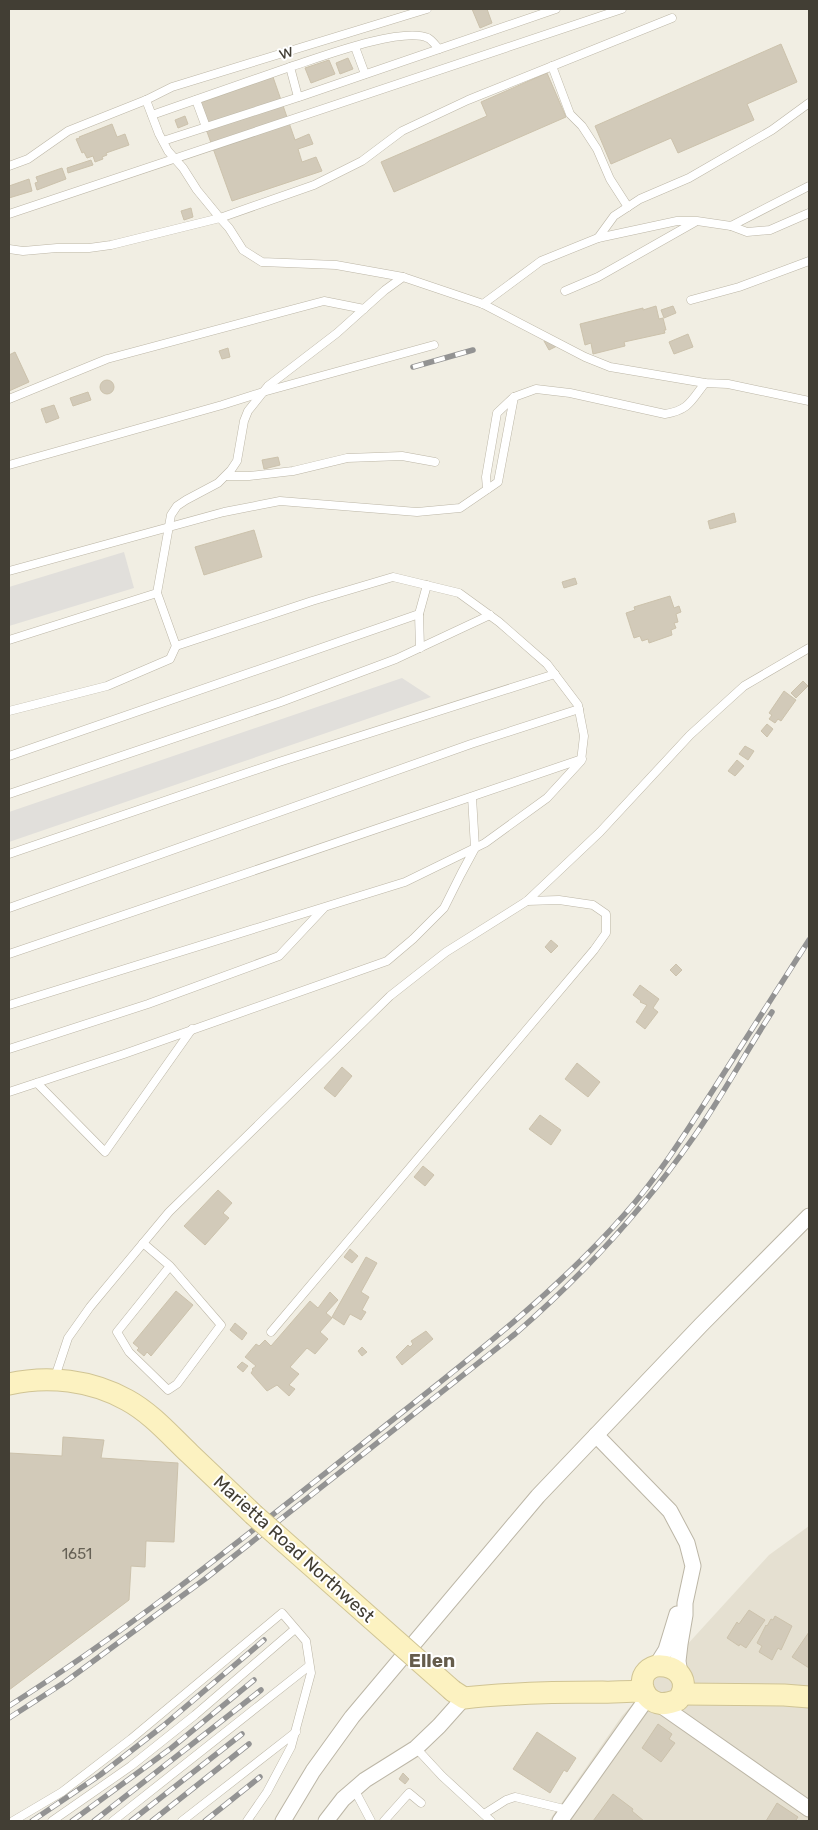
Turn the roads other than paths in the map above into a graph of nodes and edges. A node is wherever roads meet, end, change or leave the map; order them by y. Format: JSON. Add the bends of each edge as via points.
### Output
{"nodes":[{"id":1,"x":428,"y":9,"type":"edge"},
{"id":2,"x":556,"y":9,"type":"edge"},
{"id":3,"x":622,"y":9,"type":"edge"},
{"id":4,"x":672,"y":18,"type":"dead end"},
{"id":5,"x":355,"y":47,"type":"junction"},
{"id":6,"x":439,"y":49,"type":"junction"},
{"id":7,"x":552,"y":66,"type":"junction"},
{"id":8,"x":290,"y":67,"type":"junction"},
{"id":9,"x":365,"y":74,"type":"junction"},
{"id":10,"x":298,"y":97,"type":"junction"},
{"id":11,"x":146,"y":100,"type":"junction"},
{"id":12,"x":196,"y":100,"type":"junction"},
{"id":13,"x":809,"y":103,"type":"edge"},
{"id":14,"x":152,"y":116,"type":"junction"},
{"id":15,"x":206,"y":127,"type":"junction"},
{"id":16,"x":163,"y":141,"type":"junction"},
{"id":17,"x":175,"y":159,"type":"junction"},
{"id":18,"x":9,"y":166,"type":"edge"},
{"id":19,"x":809,"y":186,"type":"edge"},
{"id":20,"x":628,"y":207,"type":"junction"},
{"id":21,"x":809,"y":213,"type":"edge"},
{"id":22,"x":9,"y":214,"type":"edge"},
{"id":23,"x":220,"y":218,"type":"junction"},
{"id":24,"x":697,"y":221,"type":"junction"},
{"id":25,"x":730,"y":226,"type":"junction"},
{"id":26,"x":598,"y":238,"type":"junction"},
{"id":27,"x":10,"y":251,"type":"edge"},
{"id":28,"x":809,"y":261,"type":"edge"},
{"id":29,"x":403,"y":277,"type":"junction"},
{"id":30,"x":565,"y":291,"type":"dead end"},
{"id":31,"x":691,"y":300,"type":"dead end"},
{"id":32,"x":483,"y":304,"type":"junction"},
{"id":33,"x":364,"y":309,"type":"junction"},
{"id":34,"x":434,"y":346,"type":"dead end"},
{"id":35,"x":705,"y":383,"type":"junction"},
{"id":36,"x":263,"y":392,"type":"junction"},
{"id":37,"x":514,"y":397,"type":"junction"},
{"id":38,"x":9,"y":400,"type":"edge"},
{"id":39,"x":809,"y":401,"type":"edge"},
{"id":40,"x":435,"y":462,"type":"dead end"},
{"id":41,"x":9,"y":465,"type":"edge"},
{"id":42,"x":227,"y":476,"type":"junction"},
{"id":43,"x":487,"y":489,"type":"junction"},
{"id":44,"x":169,"y":527,"type":"junction"},
{"id":45,"x":9,"y":571,"type":"edge"},
{"id":46,"x":427,"y":586,"type":"junction"},
{"id":47,"x":158,"y":593,"type":"junction"},
{"id":48,"x":419,"y":614,"type":"junction"},
{"id":49,"x":490,"y":615,"type":"junction"},
{"id":50,"x":9,"y":640,"type":"edge"},
{"id":51,"x":176,"y":646,"type":"junction"},
{"id":52,"x":420,"y":648,"type":"junction"},
{"id":53,"x":809,"y":648,"type":"edge"},
{"id":54,"x":555,"y":674,"type":"junction"},
{"id":55,"x":579,"y":709,"type":"junction"},
{"id":56,"x":9,"y":711,"type":"edge"},
{"id":57,"x":9,"y":756,"type":"edge"},
{"id":58,"x":582,"y":759,"type":"junction"},
{"id":59,"x":9,"y":794,"type":"edge"},
{"id":60,"x":472,"y":796,"type":"junction"},
{"id":61,"x":475,"y":848,"type":"junction"},
{"id":62,"x":9,"y":854,"type":"edge"},
{"id":63,"x":527,"y":901,"type":"junction"},
{"id":64,"x":9,"y":908,"type":"edge"},
{"id":65,"x":324,"y":908,"type":"junction"},
{"id":66,"x":9,"y":954,"type":"edge"},
{"id":67,"x":9,"y":1005,"type":"edge"},
{"id":68,"x":192,"y":1029,"type":"junction"},
{"id":69,"x":9,"y":1049,"type":"edge"},
{"id":70,"x":37,"y":1082,"type":"junction"},
{"id":71,"x":9,"y":1092,"type":"edge"},
{"id":72,"x":809,"y":1216,"type":"edge"},
{"id":73,"x":143,"y":1243,"type":"junction"},
{"id":74,"x":170,"y":1266,"type":"junction"},
{"id":75,"x":271,"y":1332,"type":"dead end"},
{"id":76,"x":54,"y":1379,"type":"junction"},
{"id":77,"x":9,"y":1384,"type":"edge"},
{"id":78,"x":596,"y":1435,"type":"junction"},
{"id":79,"x":685,"y":1602,"type":"junction"},
{"id":80,"x":295,"y":1629,"type":"junction"},
{"id":81,"x":310,"y":1666,"type":"junction"},
{"id":82,"x":652,"y":1668,"type":"junction"},
{"id":83,"x":585,"y":1692,"type":"junction"},
{"id":84,"x":668,"y":1692,"type":"junction"},
{"id":85,"x":459,"y":1694,"type":"junction"},
{"id":86,"x":809,"y":1697,"type":"edge"},
{"id":87,"x":296,"y":1732,"type":"junction"},
{"id":88,"x":416,"y":1748,"type":"junction"},
{"id":89,"x":354,"y":1789,"type":"junction"},
{"id":90,"x":421,"y":1803,"type":"dead end"},
{"id":91,"x":809,"y":1808,"type":"edge"},
{"id":92,"x":484,"y":1814,"type":"junction"},
{"id":93,"x":564,"y":1816,"type":"edge"},
{"id":94,"x":13,"y":1821,"type":"edge"},
{"id":95,"x":52,"y":1821,"type":"edge"},
{"id":96,"x":113,"y":1821,"type":"edge"},
{"id":97,"x":182,"y":1821,"type":"edge"},
{"id":98,"x":247,"y":1821,"type":"edge"},
{"id":99,"x":283,"y":1821,"type":"edge"},
{"id":100,"x":326,"y":1821,"type":"edge"},
{"id":101,"x":371,"y":1821,"type":"edge"},
{"id":102,"x":384,"y":1821,"type":"edge"},
{"id":103,"x":490,"y":1821,"type":"edge"}],
"edges":[{"from":1,"to":11,"type":"lane","name":"w","via":[[172,87]]},
{"from":2,"to":6,"type":"lane"},
{"from":3,"to":17,"type":"lane"},
{"from":4,"to":7,"type":"lane"},
{"from":5,"to":6,"type":"lane","via":[[406,35],[428,38]]},
{"from":5,"to":8,"type":"lane"},
{"from":5,"to":9,"type":"lane"},
{"from":6,"to":9,"type":"lane"},
{"from":7,"to":20,"type":"lane","via":[[570,114],[597,148],[610,180]]},
{"from":7,"to":23,"type":"lane","via":[[402,131],[362,161],[314,185]]},
{"from":8,"to":10,"type":"lane"},
{"from":8,"to":12,"type":"lane"},
{"from":9,"to":10,"type":"lane"},
{"from":10,"to":15,"type":"lane"},
{"from":11,"to":14,"type":"lane"},
{"from":11,"to":18,"type":"lane","name":"w","via":[[68,131],[28,159]]},
{"from":12,"to":14,"type":"lane"},
{"from":12,"to":15,"type":"lane"},
{"from":13,"to":20,"type":"lane","via":[[772,130],[689,178]]},
{"from":14,"to":16,"type":"lane"},
{"from":15,"to":16,"type":"lane"},
{"from":16,"to":17,"type":"lane"},
{"from":17,"to":22,"type":"lane"},
{"from":17,"to":23,"type":"lane"},
{"from":19,"to":25,"type":"lane"},
{"from":20,"to":26,"type":"lane","via":[[614,216]]},
{"from":21,"to":25,"type":"lane","via":[[770,230],[747,232]]},
{"from":23,"to":27,"type":"lane","via":[[110,245]]},
{"from":23,"to":29,"type":"lane","via":[[243,250],[262,262],[336,265]]},
{"from":24,"to":25,"type":"lane"},
{"from":24,"to":26,"type":"lane","via":[[677,221]]},
{"from":24,"to":30,"type":"lane","via":[[598,277]]},
{"from":26,"to":32,"type":"lane","via":[[541,261]]},
{"from":28,"to":31,"type":"lane"},
{"from":29,"to":32,"type":"lane"},
{"from":29,"to":33,"type":"lane"},
{"from":32,"to":35,"type":"lane","via":[[610,367]]},
{"from":33,"to":36,"type":"lane"},
{"from":33,"to":38,"type":"lane","via":[[324,301],[107,359]]},
{"from":34,"to":36,"type":"lane"},
{"from":35,"to":37,"type":"lane","via":[[680,412],[666,414],[570,393],[536,390]]},
{"from":35,"to":39,"type":"lane","via":[[728,384]]},
{"from":36,"to":41,"type":"lane"},
{"from":36,"to":42,"type":"lane","via":[[248,411],[236,461]]},
{"from":37,"to":43,"type":"lane","via":[[498,482]]},
{"from":37,"to":43,"type":"lane","via":[[497,413],[486,477]]},
{"from":40,"to":42,"type":"lane","via":[[402,456],[347,458],[293,471]]},
{"from":42,"to":44,"type":"lane","via":[[178,506],[171,515]]},
{"from":43,"to":44,"type":"lane","via":[[460,508],[417,512],[280,501]]},
{"from":44,"to":45,"type":"lane"},
{"from":44,"to":47,"type":"lane"},
{"from":46,"to":48,"type":"lane"},
{"from":46,"to":49,"type":"lane","via":[[459,593]]},
{"from":46,"to":51,"type":"lane","via":[[392,577]]},
{"from":47,"to":50,"type":"lane"},
{"from":47,"to":51,"type":"lane"},
{"from":48,"to":52,"type":"lane"},
{"from":48,"to":57,"type":"lane"},
{"from":49,"to":52,"type":"lane"},
{"from":49,"to":54,"type":"lane"},
{"from":51,"to":56,"type":"lane","via":[[170,659],[108,686]]},
{"from":52,"to":59,"type":"lane","via":[[281,702]]},
{"from":53,"to":63,"type":"lane","via":[[744,686],[690,735],[600,832]]},
{"from":54,"to":55,"type":"lane"},
{"from":54,"to":62,"type":"lane","via":[[279,762]]},
{"from":55,"to":58,"type":"lane","via":[[584,736]]},
{"from":55,"to":64,"type":"lane"},
{"from":58,"to":60,"type":"lane"},
{"from":58,"to":61,"type":"lane","via":[[547,798]]},
{"from":60,"to":61,"type":"lane"},
{"from":60,"to":66,"type":"lane"},
{"from":61,"to":65,"type":"lane","via":[[406,882]]},
{"from":61,"to":68,"type":"lane","via":[[444,908],[387,961]]},
{"from":63,"to":73,"type":"lane","via":[[446,952],[390,996],[183,1197]]},
{"from":63,"to":75,"type":"lane","via":[[559,900],[593,905],[606,914],[606,933]]},
{"from":65,"to":67,"type":"lane"},
{"from":65,"to":69,"type":"lane","via":[[279,956],[148,1004]]},
{"from":68,"to":70,"type":"lane"},
{"from":68,"to":70,"type":"lane","via":[[105,1152]]},
{"from":70,"to":71,"type":"lane"},
{"from":72,"to":78,"type":"street"},
{"from":73,"to":74,"type":"lane"},
{"from":73,"to":76,"type":"lane","via":[[68,1338]]},
{"from":74,"to":74,"type":"lane","via":[[117,1332],[129,1352],[168,1390],[177,1384],[221,1325]]},
{"from":76,"to":77,"type":"street","name":"Marietta Road Northwest"},
{"from":76,"to":85,"type":"street","name":"Marietta Road Northwest","bridge":true,"via":[[97,1387],[127,1400],[154,1419],[253,1514]]},
{"from":78,"to":79,"type":"street","via":[[670,1511],[688,1543],[692,1566]]},
{"from":78,"to":99,"type":"street","via":[[538,1496],[352,1717],[313,1771]]},
{"from":79,"to":82,"type":"street","via":[[678,1611],[666,1650]]},
{"from":79,"to":84,"type":"street","via":[[686,1615],[678,1661]]},
{"from":80,"to":81,"type":"lane","via":[[306,1641]]},
{"from":80,"to":94,"type":"lane","via":[[282,1613],[131,1739],[62,1792]]},
{"from":80,"to":95,"type":"lane","via":[[132,1766]]},
{"from":81,"to":87,"type":"lane"},
{"from":81,"to":96,"type":"lane"},
{"from":82,"to":83,"type":"street"},
{"from":82,"to":84,"type":"street","via":[[671,1668]]},
{"from":82,"to":84,"type":"street","via":[[642,1680]]},
{"from":83,"to":84,"type":"street"},
{"from":83,"to":85,"type":"street"},
{"from":84,"to":86,"type":"street"},
{"from":84,"to":91,"type":"street","via":[[688,1723]]},
{"from":84,"to":93,"type":"street"},
{"from":85,"to":88,"type":"street","via":[[440,1726]]},
{"from":87,"to":97,"type":"lane"},
{"from":87,"to":98,"type":"lane","via":[[271,1785]]},
{"from":88,"to":89,"type":"street"},
{"from":88,"to":92,"type":"lane"},
{"from":89,"to":100,"type":"street"},
{"from":89,"to":101,"type":"lane"},
{"from":90,"to":102,"type":"lane","via":[[409,1793]]},
{"from":92,"to":93,"type":"lane","via":[[515,1797]]},
{"from":92,"to":103,"type":"lane"}]}
